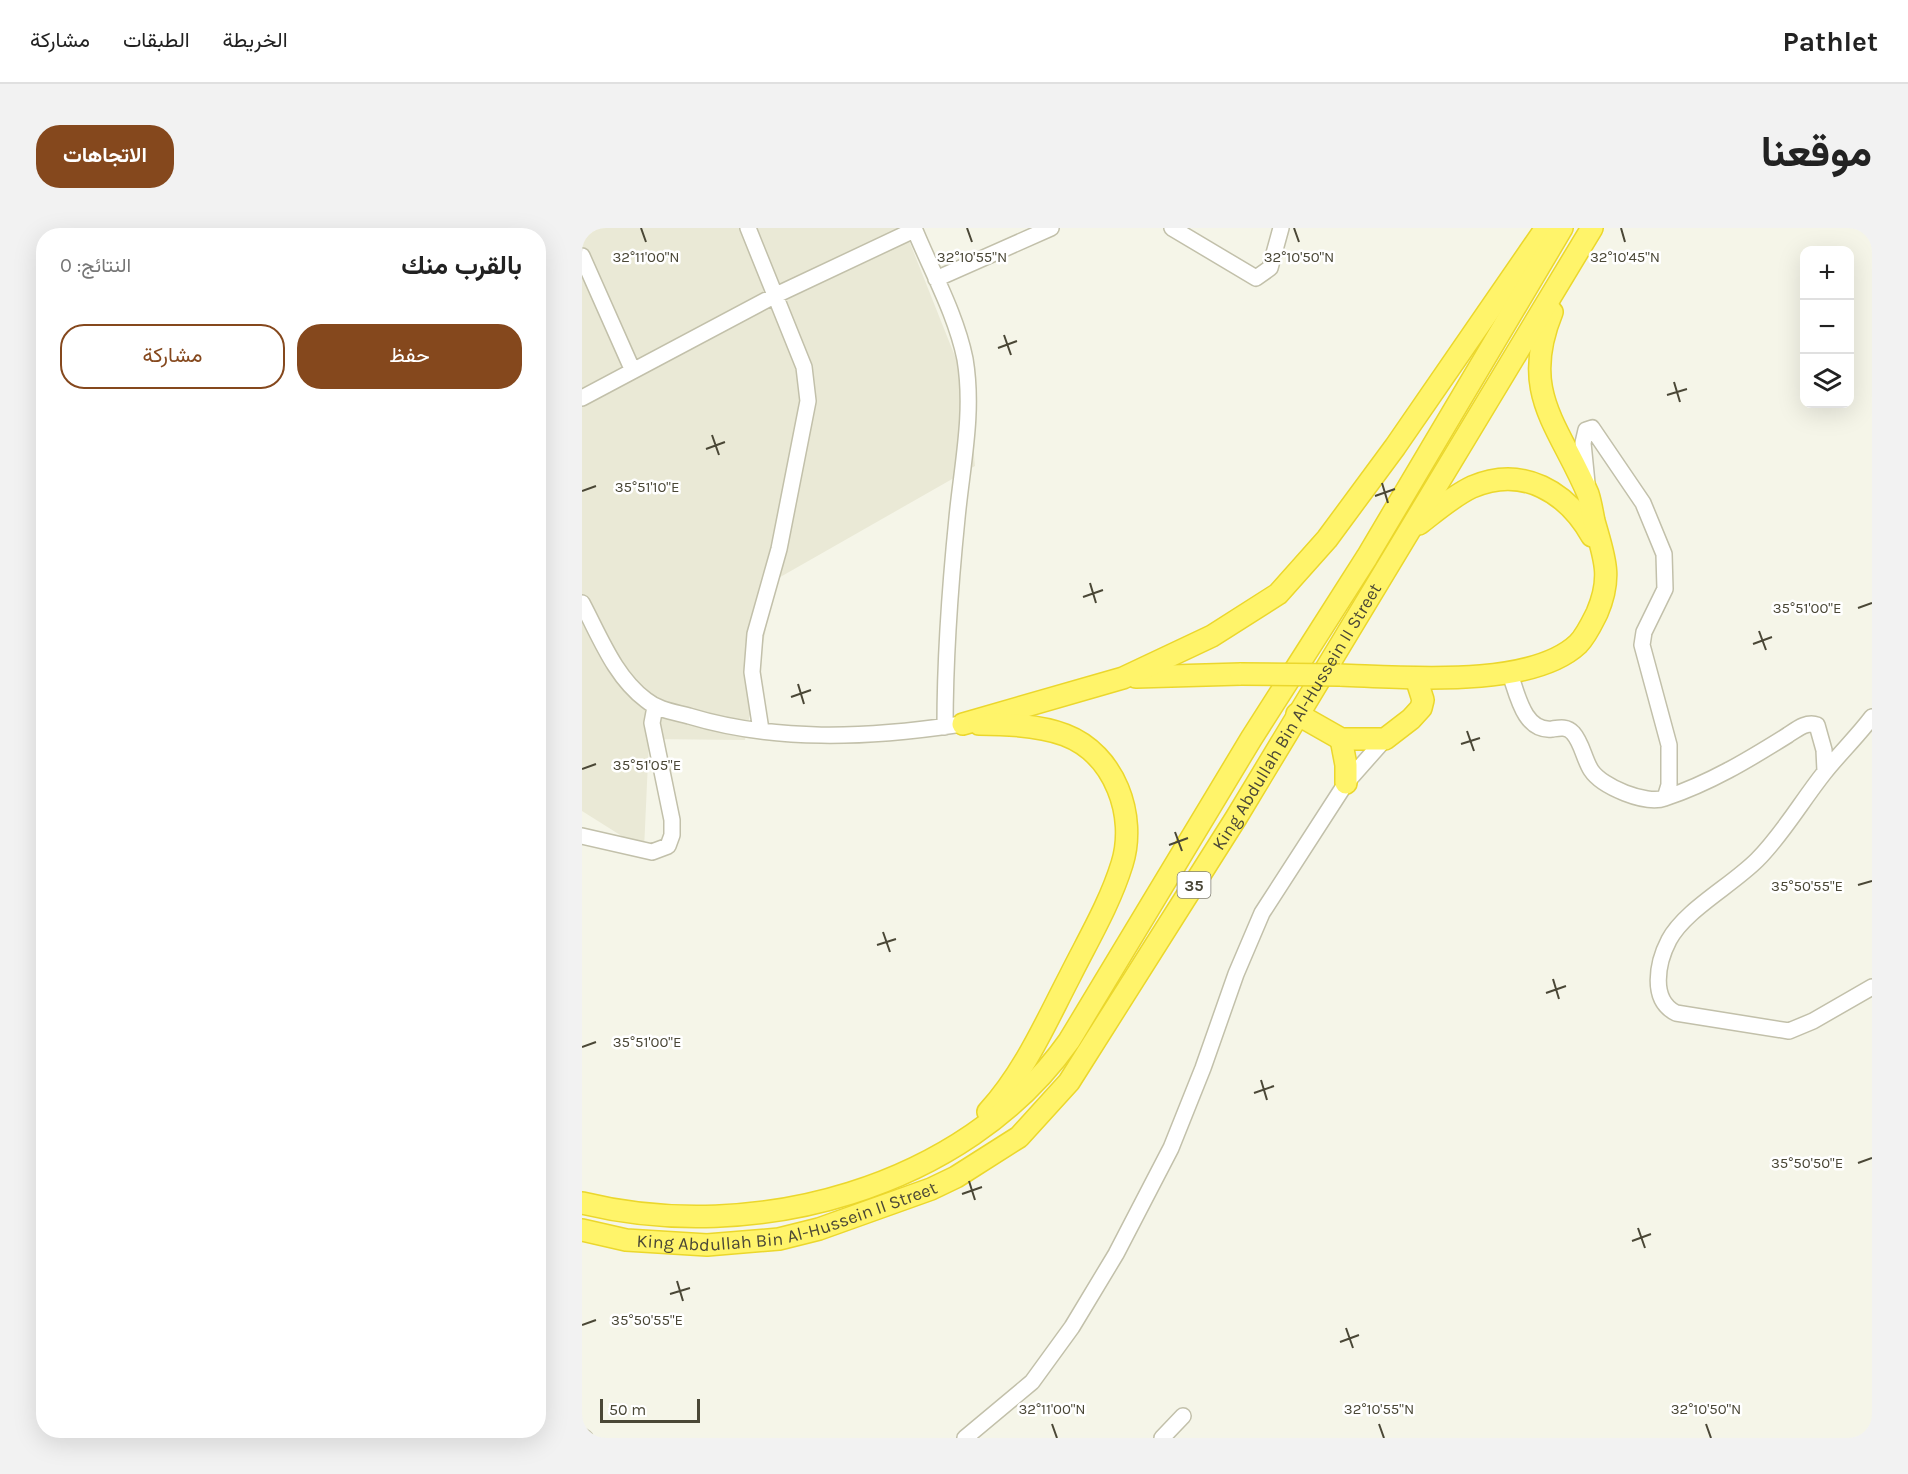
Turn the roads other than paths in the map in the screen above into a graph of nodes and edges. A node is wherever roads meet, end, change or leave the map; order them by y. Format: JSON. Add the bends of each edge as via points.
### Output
{"nodes":[{"id":1,"x":748,"y":228,"type":"edge"},
{"id":2,"x":1051,"y":228,"type":"edge"},
{"id":3,"x":1172,"y":228,"type":"edge"},
{"id":4,"x":1281,"y":228,"type":"edge"},
{"id":5,"x":1546,"y":228,"type":"edge"},
{"id":6,"x":1562,"y":228,"type":"edge"},
{"id":7,"x":1592,"y":228,"type":"edge"},
{"id":8,"x":914,"y":229,"type":"edge"},
{"id":9,"x":1577,"y":253,"type":"junction"},
{"id":10,"x":582,"y":256,"type":"edge"},
{"id":11,"x":936,"y":279,"type":"junction"},
{"id":12,"x":774,"y":296,"type":"junction"},
{"id":13,"x":633,"y":371,"type":"junction"},
{"id":14,"x":582,"y":398,"type":"edge"},
{"id":15,"x":1588,"y":496,"type":"junction"},
{"id":16,"x":1411,"y":530,"type":"junction"},
{"id":17,"x":1606,"y":567,"type":"junction"},
{"id":18,"x":582,"y":603,"type":"edge"},
{"id":19,"x":1188,"y":649,"type":"junction"},
{"id":20,"x":1509,"y":671,"type":"junction"},
{"id":21,"x":1191,"y":675,"type":"junction"},
{"id":22,"x":1123,"y":678,"type":"junction"},
{"id":23,"x":1416,"y":678,"type":"junction"},
{"id":24,"x":656,"y":707,"type":"junction"},
{"id":25,"x":1297,"y":714,"type":"junction"},
{"id":26,"x":1872,"y":717,"type":"edge"},
{"id":27,"x":954,"y":725,"type":"junction"},
{"id":28,"x":762,"y":730,"type":"junction"},
{"id":29,"x":1341,"y":739,"type":"junction"},
{"id":30,"x":1385,"y":739,"type":"junction"},
{"id":31,"x":1825,"y":771,"type":"junction"},
{"id":32,"x":1346,"y":783,"type":"junction"},
{"id":33,"x":1665,"y":798,"type":"junction"},
{"id":34,"x":582,"y":836,"type":"edge"},
{"id":35,"x":1872,"y":987,"type":"edge"},
{"id":36,"x":958,"y":1144,"type":"junction"},
{"id":37,"x":582,"y":1203,"type":"edge"},
{"id":38,"x":582,"y":1230,"type":"edge"},
{"id":39,"x":1183,"y":1416,"type":"dead end"},
{"id":40,"x":965,"y":1438,"type":"edge"},
{"id":41,"x":1161,"y":1438,"type":"edge"}],
"edges":[{"from":1,"to":12,"type":"street"},
{"from":2,"to":11,"type":"street"},
{"from":3,"to":4,"type":"street","via":[[1256,278],[1270,268]]},
{"from":5,"to":19,"type":"highway","via":[[1395,447],[1308,561],[1278,594]]},
{"from":6,"to":36,"type":"highway","name":"King Abdullah Bin Al-Hussein II Street","number":"35","via":[[1367,557],[1251,739],[1069,1041],[1052,1065],[1010,1108]]},
{"from":7,"to":9,"type":"highway","name":"King Abdullah Bin Al-Hussein II Street","number":"35"},
{"from":8,"to":11,"type":"street"},
{"from":8,"to":12,"type":"street"},
{"from":9,"to":15,"type":"highway","via":[[1542,341],[1540,385],[1557,437]]},
{"from":9,"to":16,"type":"highway","name":"King Abdullah Bin Al-Hussein II Street","number":"35"},
{"from":10,"to":13,"type":"street"},
{"from":11,"to":27,"type":"street","via":[[958,333],[967,379],[967,454],[950,581]]},
{"from":12,"to":13,"type":"street"},
{"from":12,"to":28,"type":"street","via":[[804,367],[808,400],[779,549],[755,634],[752,672]]},
{"from":13,"to":14,"type":"street"},
{"from":15,"to":17,"type":"highway"},
{"from":15,"to":33,"type":"street","via":[[1583,443],[1590,428],[1643,503],[1666,564],[1665,589],[1644,632],[1642,645],[1669,745],[1670,785]]},
{"from":16,"to":17,"type":"highway","via":[[1471,488],[1498,479],[1524,481],[1545,488],[1571,506]]},
{"from":16,"to":25,"type":"highway","name":"King Abdullah Bin Al-Hussein II Street","number":"35"},
{"from":17,"to":20,"type":"highway","via":[[1602,601],[1579,643],[1537,667]]},
{"from":18,"to":24,"type":"street","via":[[616,667],[636,692]]},
{"from":19,"to":21,"type":"highway","via":[[1184,660]]},
{"from":19,"to":22,"type":"highway"},
{"from":20,"to":23,"type":"highway"},
{"from":20,"to":33,"type":"street","via":[[1526,716],[1544,729],[1564,728],[1573,732],[1598,779],[1643,800]]},
{"from":21,"to":22,"type":"highway"},
{"from":21,"to":23,"type":"highway","bridge":true},
{"from":22,"to":27,"type":"highway"},
{"from":23,"to":30,"type":"highway","via":[[1423,700],[1421,708]]},
{"from":24,"to":28,"type":"street","via":[[717,725]]},
{"from":24,"to":34,"type":"street","via":[[652,723],[672,820],[668,846],[652,852]]},
{"from":25,"to":29,"type":"highway"},
{"from":25,"to":38,"type":"highway","name":"King Abdullah Bin Al-Hussein II Street","number":"35","via":[[1070,1082],[1019,1137],[931,1189],[779,1239],[707,1245],[626,1240]]},
{"from":26,"to":31,"type":"street"},
{"from":27,"to":28,"type":"street","via":[[846,736]]},
{"from":27,"to":36,"type":"highway","via":[[1010,725],[1046,730],[1080,743],[1118,784],[1123,798],[1126,841],[1122,864],[1098,920],[1033,1048],[1004,1095]]},
{"from":29,"to":30,"type":"highway"},
{"from":29,"to":32,"type":"highway"},
{"from":30,"to":32,"type":"street"},
{"from":31,"to":33,"type":"street","via":[[1822,736],[1817,725],[1811,723],[1738,766]]},
{"from":31,"to":35,"type":"street","via":[[1759,858],[1670,937],[1659,966],[1660,999],[1676,1013],[1789,1031]]},
{"from":32,"to":40,"type":"street","via":[[1262,913],[1171,1148],[1116,1254],[1072,1327],[1032,1382]]},
{"from":36,"to":37,"type":"highway","name":"King Abdullah Bin Al-Hussein II Street","number":"35","via":[[877,1183],[778,1212],[675,1217],[638,1215]]},
{"from":39,"to":41,"type":"street"}]}
